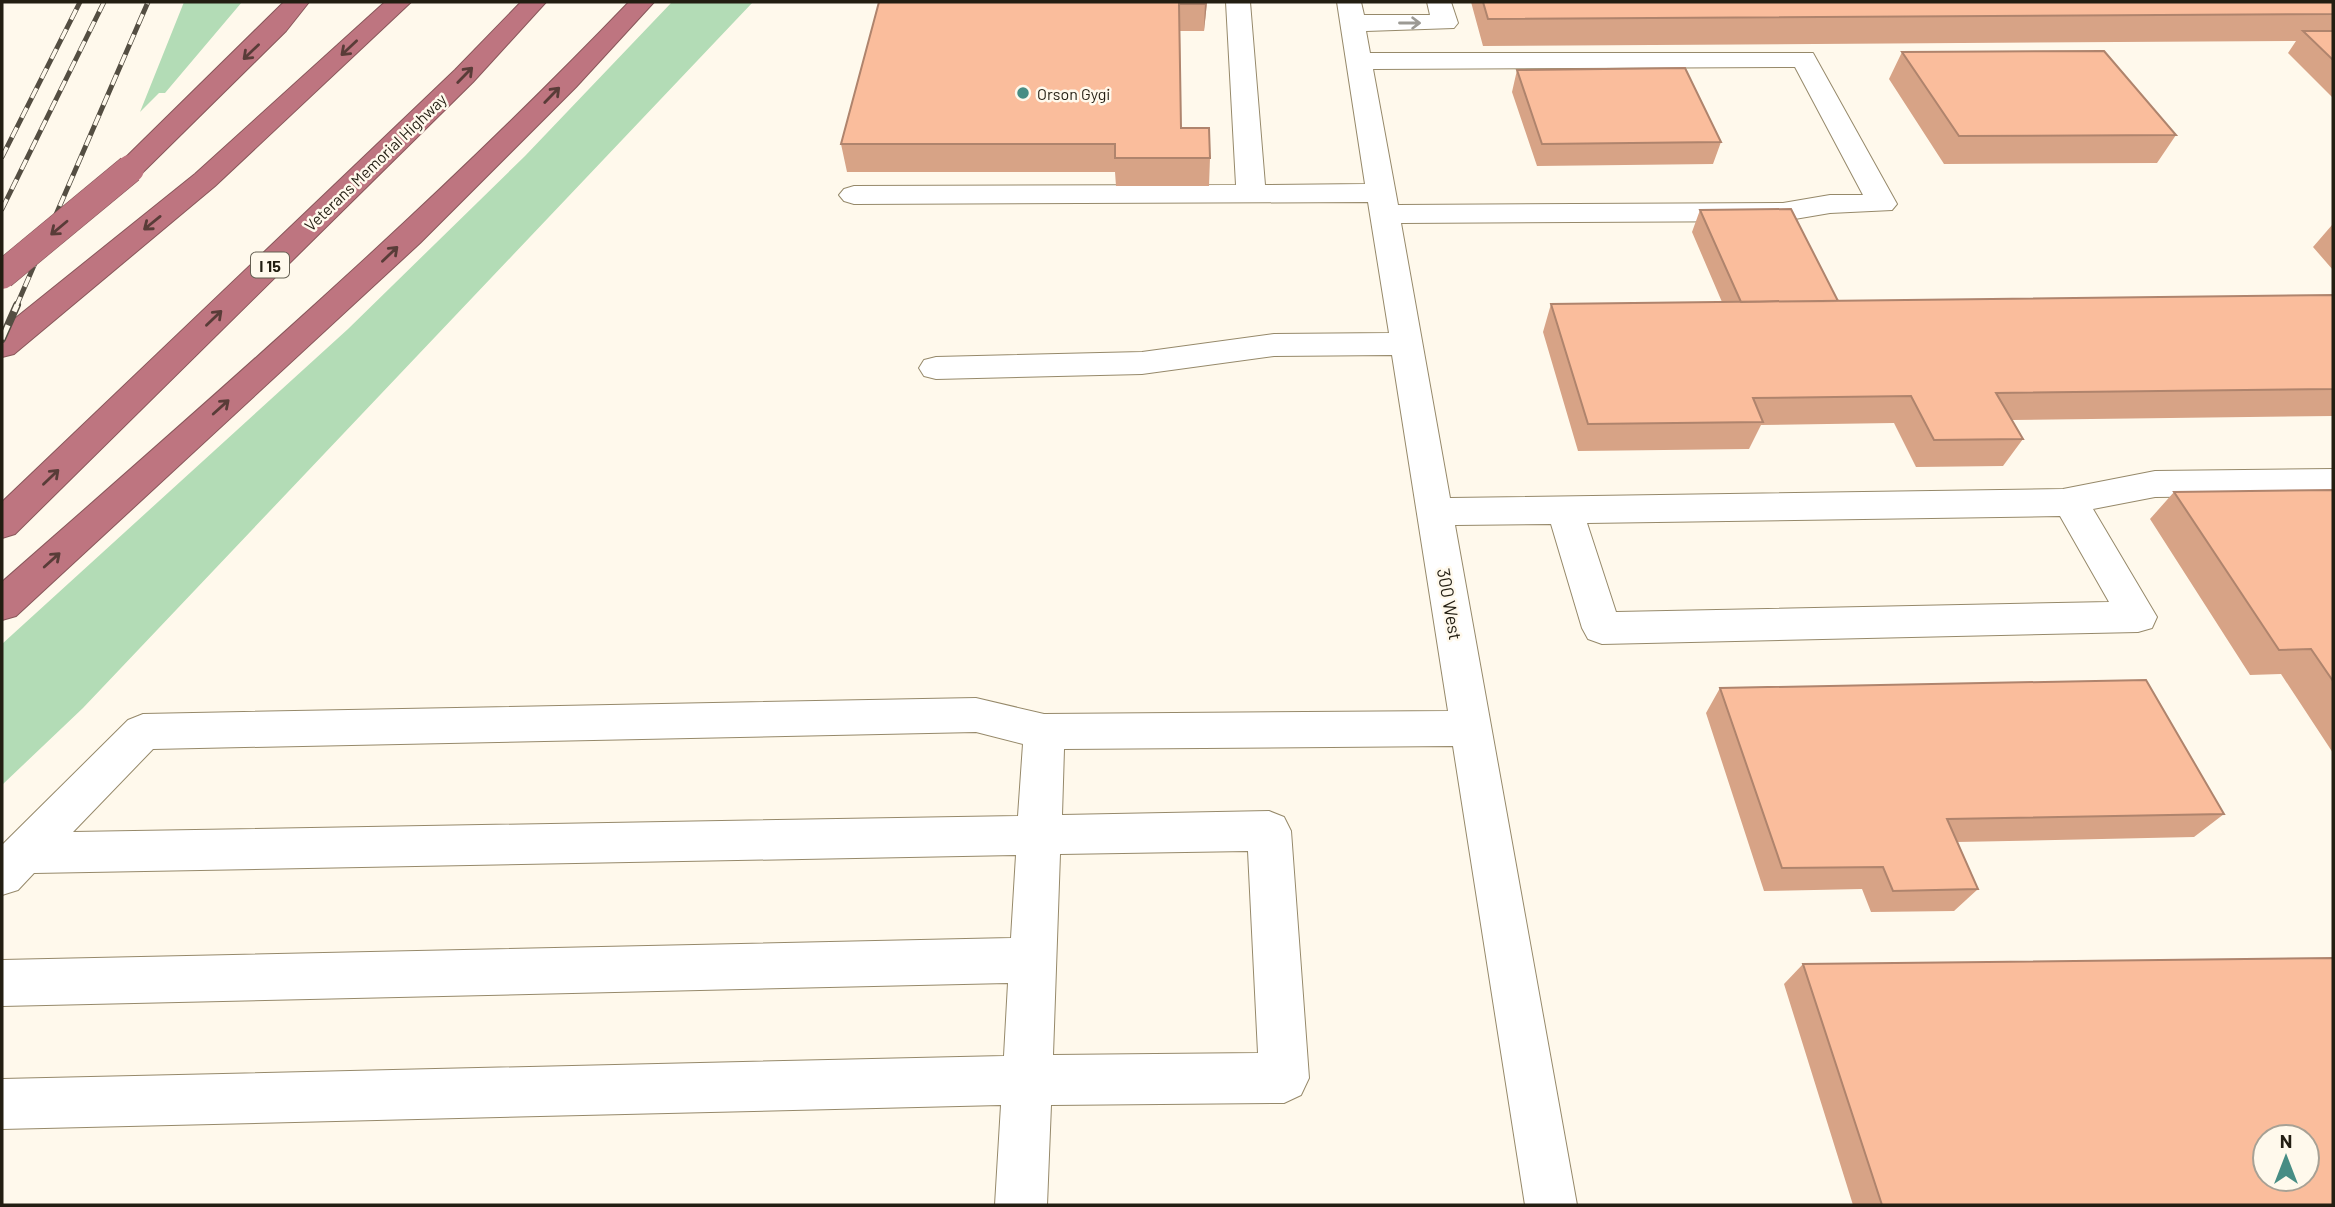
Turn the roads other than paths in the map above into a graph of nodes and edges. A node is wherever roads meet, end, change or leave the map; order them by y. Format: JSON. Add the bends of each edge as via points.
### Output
{"nodes":[{"id":1,"x":297,"y":2,"type":"edge"},
{"id":2,"x":399,"y":2,"type":"edge"},
{"id":3,"x":534,"y":2,"type":"edge"},
{"id":4,"x":642,"y":2,"type":"edge"},
{"id":5,"x":1238,"y":2,"type":"edge"},
{"id":6,"x":1439,"y":2,"type":"edge"},
{"id":7,"x":1351,"y":13,"type":"edge"},
{"id":8,"x":1359,"y":61,"type":"junction"},
{"id":9,"x":1251,"y":194,"type":"junction"},
{"id":10,"x":854,"y":195,"type":"dead end"},
{"id":11,"x":1383,"y":204,"type":"junction"},
{"id":12,"x":2,"y":275,"type":"edge"},
{"id":13,"x":1406,"y":344,"type":"junction"},
{"id":14,"x":2,"y":346,"type":"edge"},
{"id":15,"x":936,"y":368,"type":"dead end"},
{"id":16,"x":2333,"y":482,"type":"edge"},
{"id":17,"x":2063,"y":502,"type":"junction"},
{"id":18,"x":1565,"y":510,"type":"junction"},
{"id":19,"x":1434,"y":512,"type":"junction"},
{"id":20,"x":2,"y":524,"type":"edge"},
{"id":21,"x":2,"y":606,"type":"edge"},
{"id":22,"x":1471,"y":728,"type":"junction"},
{"id":23,"x":1044,"y":733,"type":"junction"},
{"id":24,"x":1039,"y":834,"type":"junction"},
{"id":25,"x":13,"y":864,"type":"edge"},
{"id":26,"x":1033,"y":960,"type":"junction"},
{"id":27,"x":2,"y":984,"type":"edge"},
{"id":28,"x":1027,"y":1080,"type":"junction"},
{"id":29,"x":2,"y":1104,"type":"edge"},
{"id":30,"x":1021,"y":1205,"type":"edge"},
{"id":31,"x":1551,"y":1205,"type":"edge"}],
"edges":[{"from":1,"to":12,"type":"highway","one_way":true,"bridge":true,"via":[[130,169]]},
{"from":2,"to":14,"type":"highway","one_way":true,"via":[[205,180]]},
{"from":20,"to":3,"type":"highway","name":"Veterans Memorial Highway","number":"I 15","one_way":true,"via":[[454,86]]},
{"from":21,"to":4,"type":"highway","one_way":true,"via":[[365,278],[511,139]]},
{"from":5,"to":9,"type":"street"},
{"from":7,"to":6,"type":"street","one_way":true,"via":[[1445,23]]},
{"from":7,"to":8,"type":"street","name":"300 West"},
{"from":8,"to":11,"type":"street","name":"300 West"},
{"from":8,"to":11,"type":"street","via":[[1804,59],[1882,204],[1830,204],[1783,212]]},
{"from":9,"to":10,"type":"street"},
{"from":9,"to":11,"type":"street"},
{"from":11,"to":13,"type":"street","name":"300 West"},
{"from":13,"to":15,"type":"street","via":[[1274,345],[1142,363]]},
{"from":13,"to":19,"type":"street","name":"300 West"},
{"from":16,"to":17,"type":"street","via":[[2155,484]]},
{"from":17,"to":18,"type":"street"},
{"from":17,"to":18,"type":"street","via":[[2070,502],[2138,617],[1602,628]]},
{"from":18,"to":19,"type":"street"},
{"from":19,"to":22,"type":"street","name":"300 West"},
{"from":22,"to":23,"type":"street"},
{"from":22,"to":31,"type":"street","name":"300 West"},
{"from":23,"to":24,"type":"street"},
{"from":23,"to":25,"type":"street","via":[[976,715],[143,733]]},
{"from":24,"to":25,"type":"street"},
{"from":24,"to":26,"type":"street"},
{"from":24,"to":28,"type":"street","via":[[1269,831],[1284,1078]]},
{"from":26,"to":27,"type":"street"},
{"from":26,"to":28,"type":"street"},
{"from":28,"to":29,"type":"street"},
{"from":28,"to":30,"type":"street"}]}
